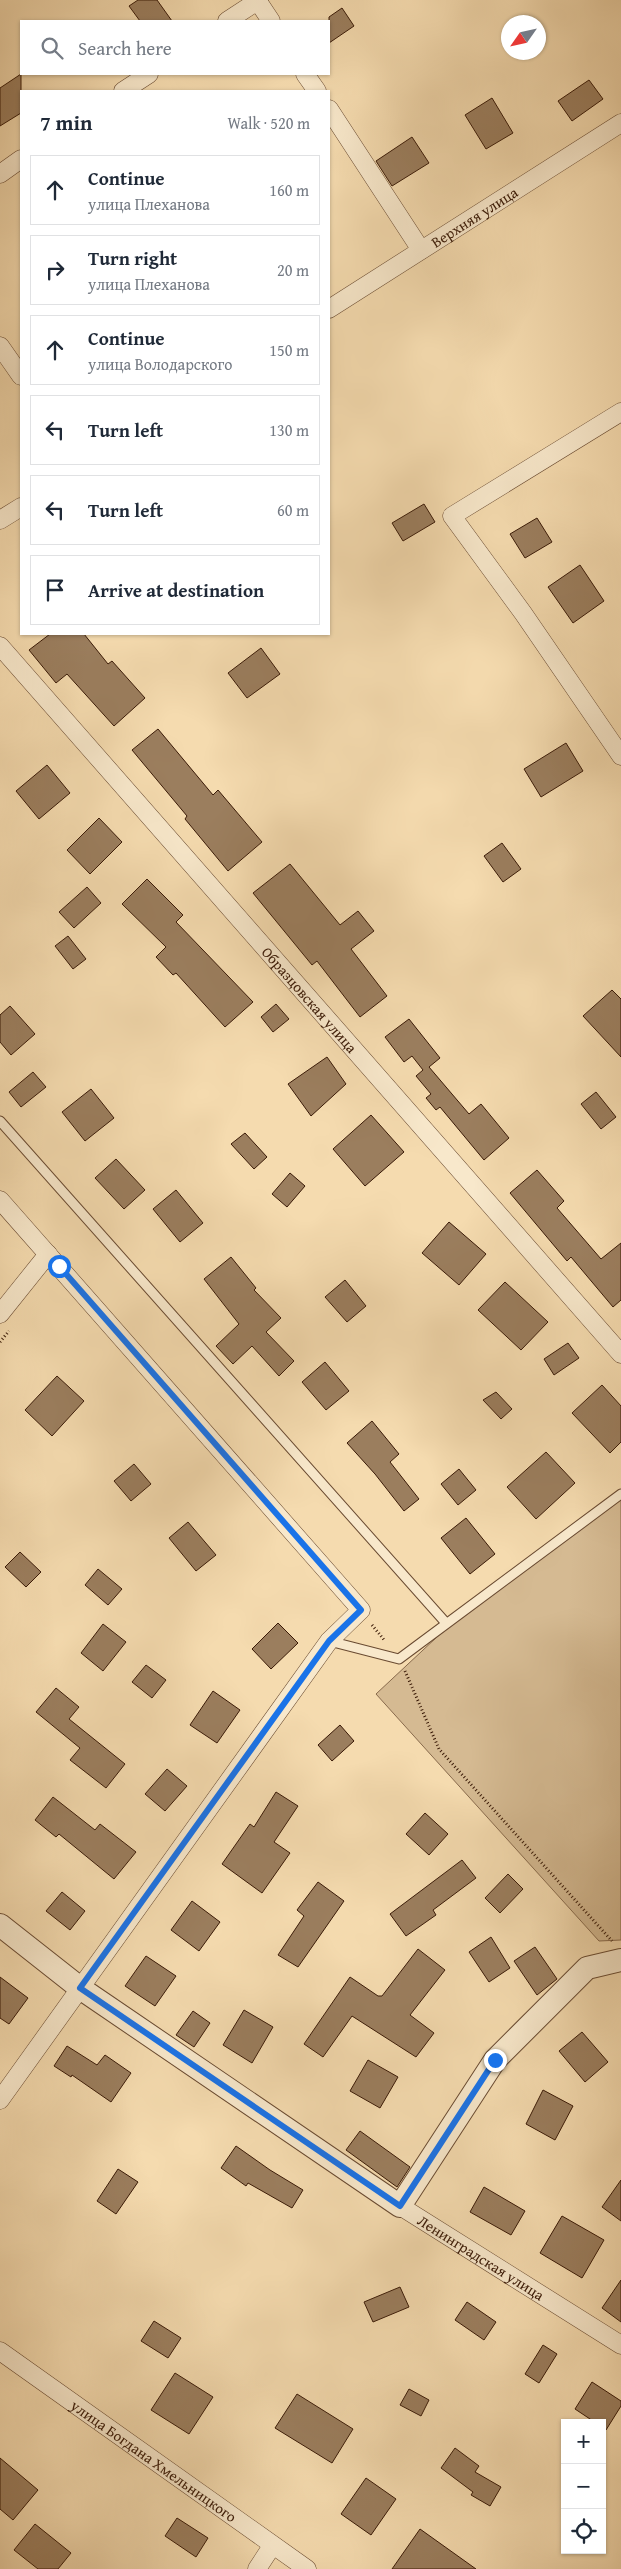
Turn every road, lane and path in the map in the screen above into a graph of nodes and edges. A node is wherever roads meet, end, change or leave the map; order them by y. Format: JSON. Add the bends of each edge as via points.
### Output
{"nodes":[{"id":1,"x":258,"y":0,"type":"edge"},
{"id":2,"x":228,"y":20,"type":"edge"},
{"id":3,"x":270,"y":20,"type":"edge"},
{"id":4,"x":147,"y":75,"type":"edge"},
{"id":5,"x":307,"y":75,"type":"edge"},
{"id":6,"x":125,"y":90,"type":"edge"},
{"id":7,"x":316,"y":90,"type":"edge"},
{"id":8,"x":330,"y":111,"type":"edge"},
{"id":9,"x":621,"y":123,"type":"edge"},
{"id":10,"x":20,"y":160,"type":"edge"},
{"id":11,"x":0,"y":174,"type":"edge"},
{"id":12,"x":420,"y":250,"type":"junction"},
{"id":13,"x":330,"y":308,"type":"edge"},
{"id":14,"x":0,"y":346,"type":"edge"},
{"id":15,"x":20,"y":375,"type":"edge"},
{"id":16,"x":621,"y":412,"type":"edge"},
{"id":17,"x":20,"y":508,"type":"edge"},
{"id":18,"x":0,"y":520,"type":"edge"},
{"id":19,"x":0,"y":646,"type":"edge"},
{"id":20,"x":621,"y":756,"type":"edge"},
{"id":21,"x":0,"y":1121,"type":"edge"},
{"id":22,"x":0,"y":1200,"type":"edge"},
{"id":23,"x":48,"y":1254,"type":"junction"},
{"id":24,"x":0,"y":1314,"type":"edge"},
{"id":25,"x":621,"y":1354,"type":"edge"},
{"id":26,"x":621,"y":1494,"type":"edge"},
{"id":27,"x":361,"y":1610,"type":"junction"},
{"id":28,"x":446,"y":1623,"type":"junction"},
{"id":29,"x":329,"y":1641,"type":"junction"},
{"id":30,"x":399,"y":1659,"type":"junction"},
{"id":31,"x":0,"y":1925,"type":"edge"},
{"id":32,"x":618,"y":1952,"type":"edge"},
{"id":33,"x":80,"y":1988,"type":"junction"},
{"id":34,"x":0,"y":2100,"type":"edge"},
{"id":35,"x":400,"y":2206,"type":"junction"},
{"id":36,"x":621,"y":2345,"type":"edge"},
{"id":37,"x":0,"y":2351,"type":"edge"},
{"id":38,"x":272,"y":2546,"type":"junction"},
{"id":39,"x":258,"y":2569,"type":"edge"},
{"id":40,"x":307,"y":2569,"type":"edge"}],
"edges":[{"from":1,"to":2,"type":"street"},
{"from":1,"to":3,"type":"street"},
{"from":4,"to":6,"type":"street"},
{"from":5,"to":7,"type":"street"},
{"from":8,"to":12,"type":"street"},
{"from":9,"to":12,"type":"street","name":"Верхняя улица"},
{"from":10,"to":11,"type":"street"},
{"from":12,"to":13,"type":"street","name":"Верхняя улица"},
{"from":14,"to":15,"type":"street"},
{"from":16,"to":20,"type":"street","via":[[452,516]]},
{"from":17,"to":18,"type":"street"},
{"from":19,"to":25,"type":"street","name":"Образцовская улица"},
{"from":21,"to":28,"type":"lane"},
{"from":22,"to":23,"type":"street"},
{"from":23,"to":24,"type":"street"},
{"from":23,"to":27,"type":"street"},
{"from":26,"to":28,"type":"lane"},
{"from":27,"to":29,"type":"street"},
{"from":27,"to":30,"type":"path"},
{"from":28,"to":30,"type":"lane"},
{"from":29,"to":30,"type":"lane"},
{"from":29,"to":33,"type":"street"},
{"from":30,"to":32,"type":"path","via":[[439,1749]]},
{"from":31,"to":33,"type":"street","name":"Ленинградская улица"},
{"from":32,"to":35,"type":"street","via":[[587,1968],[495,2060]]},
{"from":33,"to":34,"type":"street"},
{"from":33,"to":35,"type":"street","name":"Ленинградская улица"},
{"from":35,"to":36,"type":"street","name":"Ленинградская улица"},
{"from":37,"to":38,"type":"street","name":"улица Богдана Хмельницкого"},
{"from":38,"to":39,"type":"street"},
{"from":38,"to":40,"type":"street","name":"улица Богдана Хмельницкого"}]}
